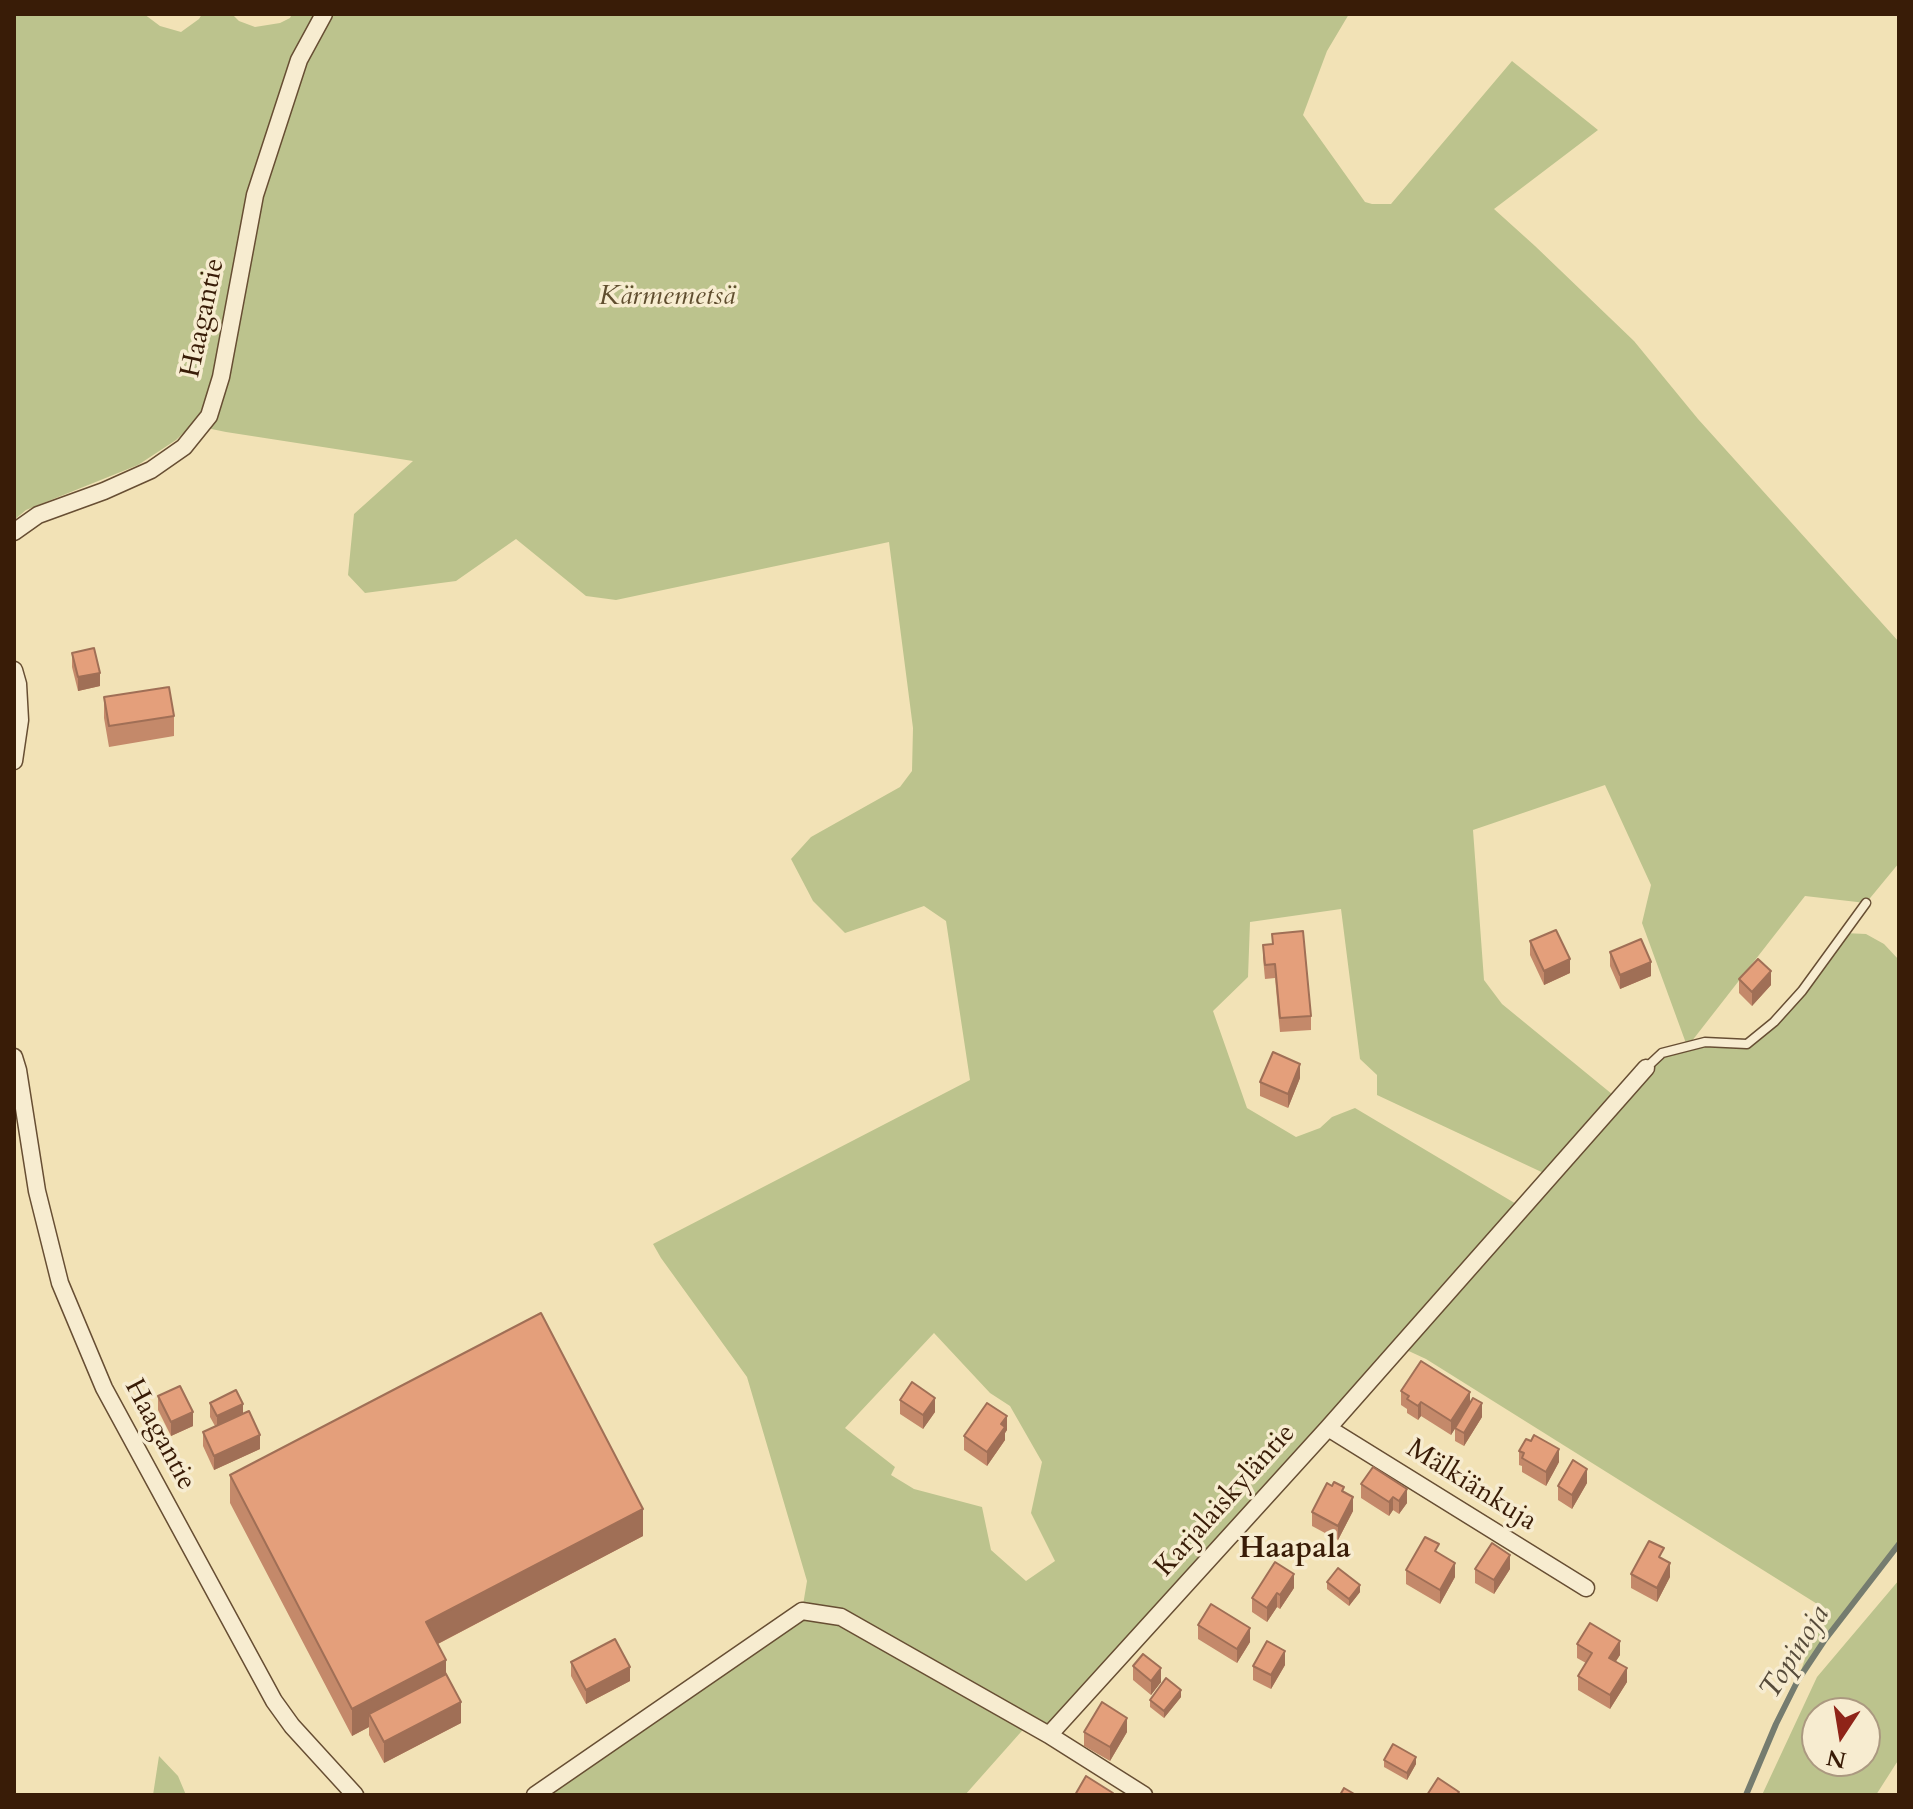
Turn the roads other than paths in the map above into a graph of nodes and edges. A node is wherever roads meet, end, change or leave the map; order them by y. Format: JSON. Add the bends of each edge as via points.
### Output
{"nodes":[{"id":1,"x":324,"y":14,"type":"edge"},
{"id":2,"x":14,"y":532,"type":"edge"},
{"id":3,"x":14,"y":670,"type":"edge"},
{"id":4,"x":14,"y":761,"type":"edge"},
{"id":5,"x":1866,"y":903,"type":"dead end"},
{"id":6,"x":15,"y":1066,"type":"edge"},
{"id":7,"x":1646,"y":1068,"type":"joint"},
{"id":8,"x":1328,"y":1428,"type":"junction"},
{"id":9,"x":1586,"y":1588,"type":"dead end"},
{"id":10,"x":1049,"y":1735,"type":"junction"},
{"id":11,"x":355,"y":1795,"type":"edge"},
{"id":12,"x":535,"y":1795,"type":"edge"},
{"id":13,"x":1144,"y":1795,"type":"edge"}],
"edges":[{"from":1,"to":2,"type":"street","name":"Haagantie","via":[[299,60],[255,195],[209,416],[184,447],[151,470],[38,515]]},
{"from":3,"to":4,"type":"street","via":[[20,720]]},
{"from":5,"to":7,"type":"lane","name":"Karjalaiskyläntie","via":[[1802,991],[1747,1044],[1705,1042],[1662,1053]]},
{"from":6,"to":11,"type":"street","name":"Haagantie","via":[[60,1283],[104,1388],[274,1701]]},
{"from":7,"to":8,"type":"street","name":"Karjalaiskyläntie"},
{"from":8,"to":9,"type":"street","name":"Mälkiänkuja"},
{"from":8,"to":10,"type":"street","name":"Karjalaiskyläntie"},
{"from":10,"to":12,"type":"street","via":[[841,1617],[802,1611]]},
{"from":10,"to":13,"type":"street"}]}
